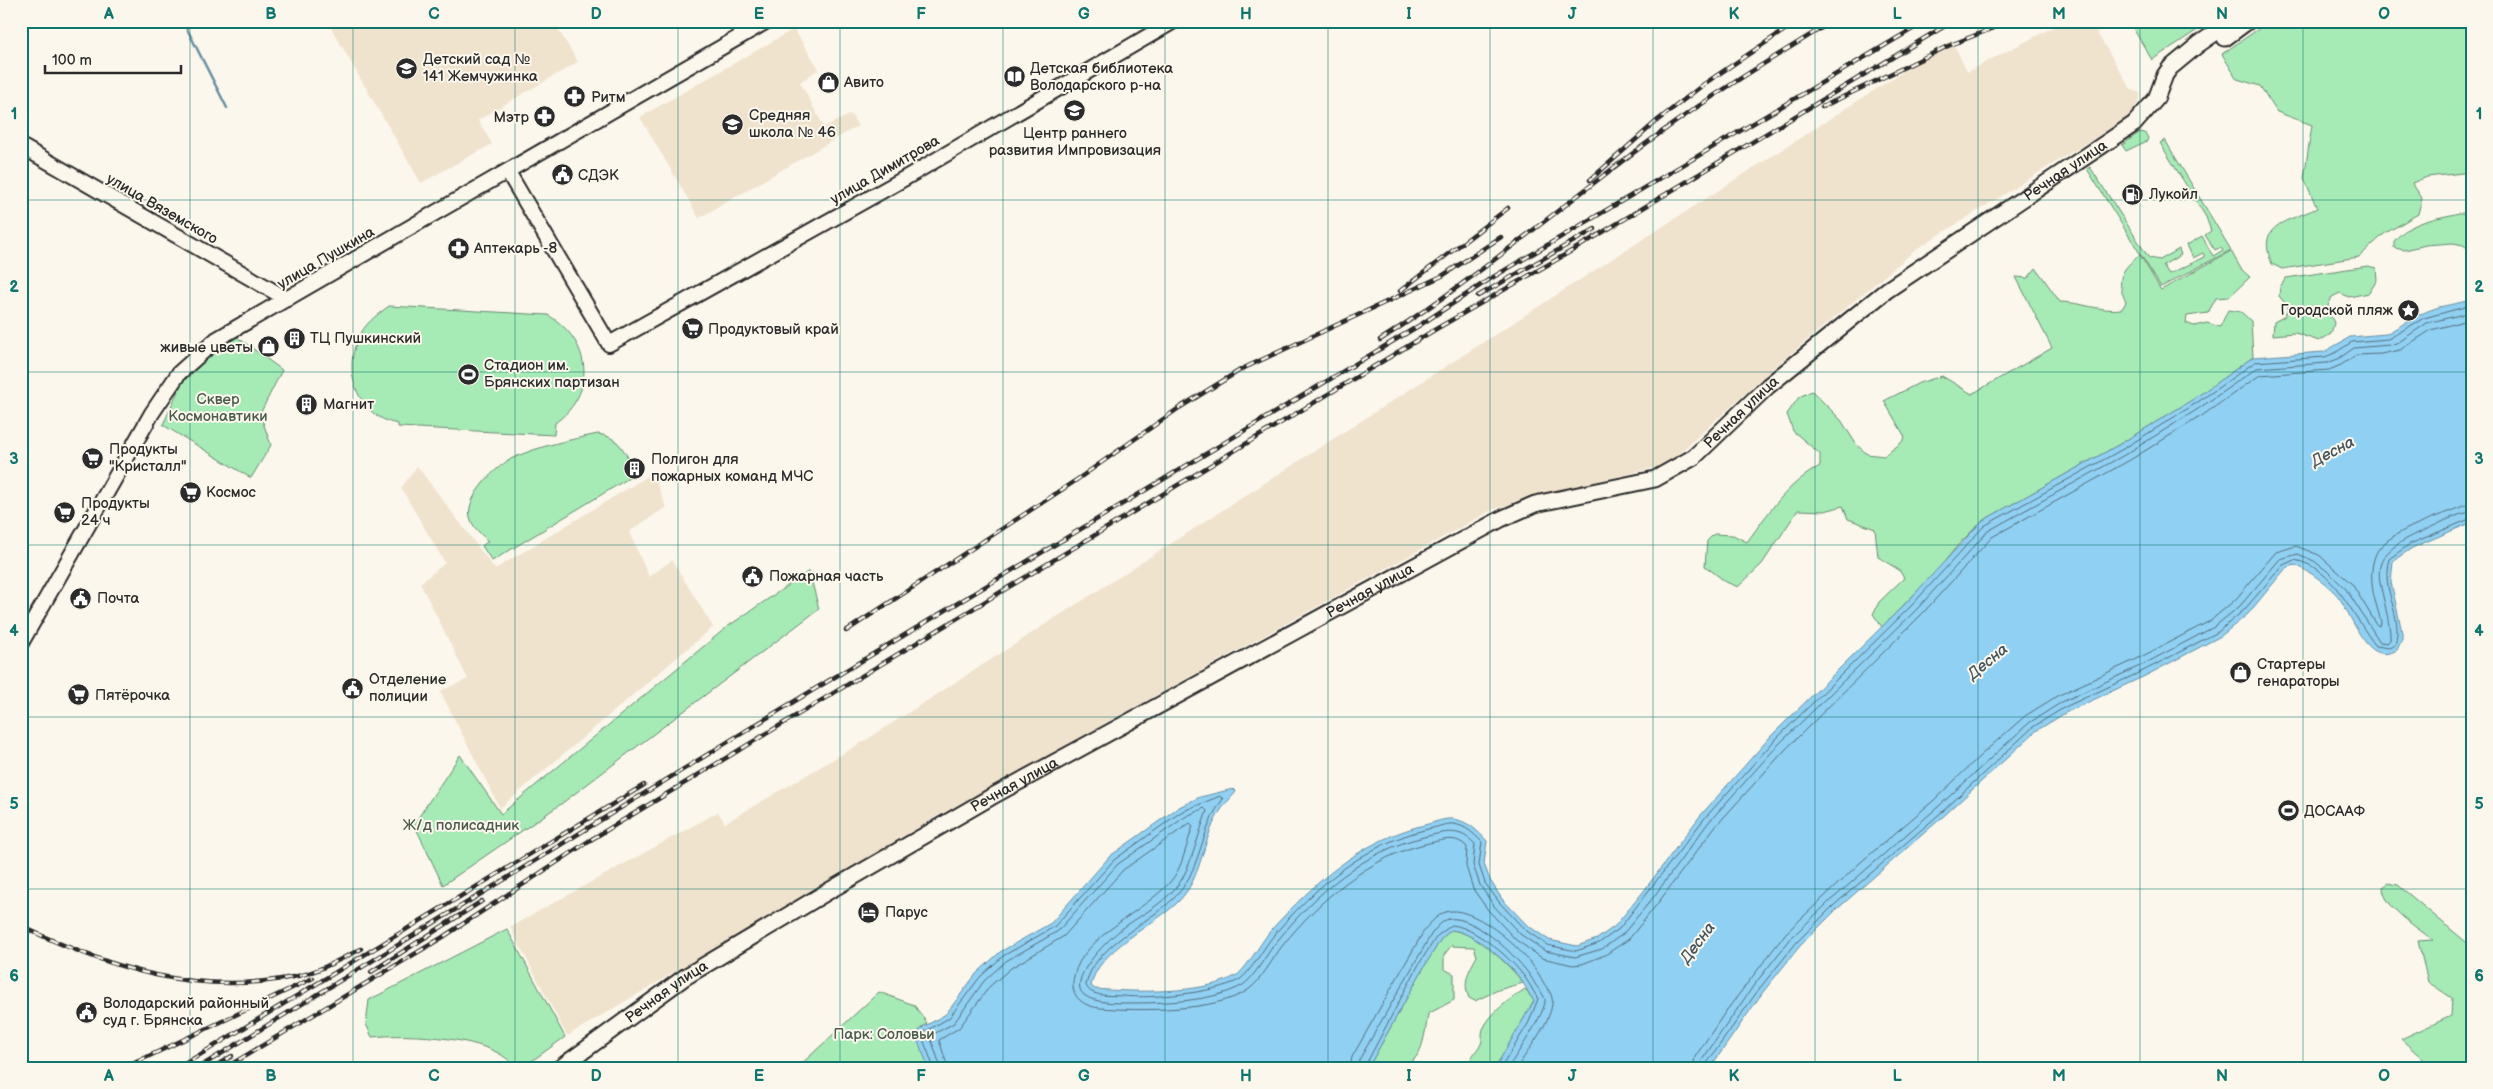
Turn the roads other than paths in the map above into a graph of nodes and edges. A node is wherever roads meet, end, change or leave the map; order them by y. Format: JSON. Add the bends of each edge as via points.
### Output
{"nodes":[{"id":1,"x":767,"y":21,"type":"edge"},
{"id":2,"x":1174,"y":21,"type":"edge"},
{"id":3,"x":2232,"y":21,"type":"edge"},
{"id":4,"x":2248,"y":21,"type":"edge"},
{"id":5,"x":2156,"y":99,"type":"junction"},
{"id":6,"x":21,"y":146,"type":"edge"},
{"id":7,"x":508,"y":172,"type":"junction"},
{"id":8,"x":287,"y":299,"type":"junction"},
{"id":9,"x":21,"y":643,"type":"edge"},
{"id":10,"x":560,"y":1068,"type":"edge"}],
"edges":[{"from":1,"to":7,"type":"main road","name":"улица Пушкина"},
{"from":2,"to":7,"type":"main road","name":"улица Димитрова","via":[[900,181],[610,344]]},
{"from":3,"to":5,"type":"main road","name":"Речная улица","via":[[2164,75]]},
{"from":4,"to":5,"type":"main road","name":"Речная улица","via":[[2189,64],[2164,96]]},
{"from":5,"to":10,"type":"main road","name":"Речная улица","via":[[2134,124],[1887,290],[1768,386],[1683,464],[1655,479],[1535,504],[1501,519],[991,798],[827,892],[692,973]]},
{"from":6,"to":8,"type":"main road","name":"улица Вяземского"},
{"from":7,"to":8,"type":"main road","name":"улица Пушкина"},
{"from":8,"to":9,"type":"main road","name":"улица Пушкина","via":[[217,339],[178,373],[132,446]]}]}
